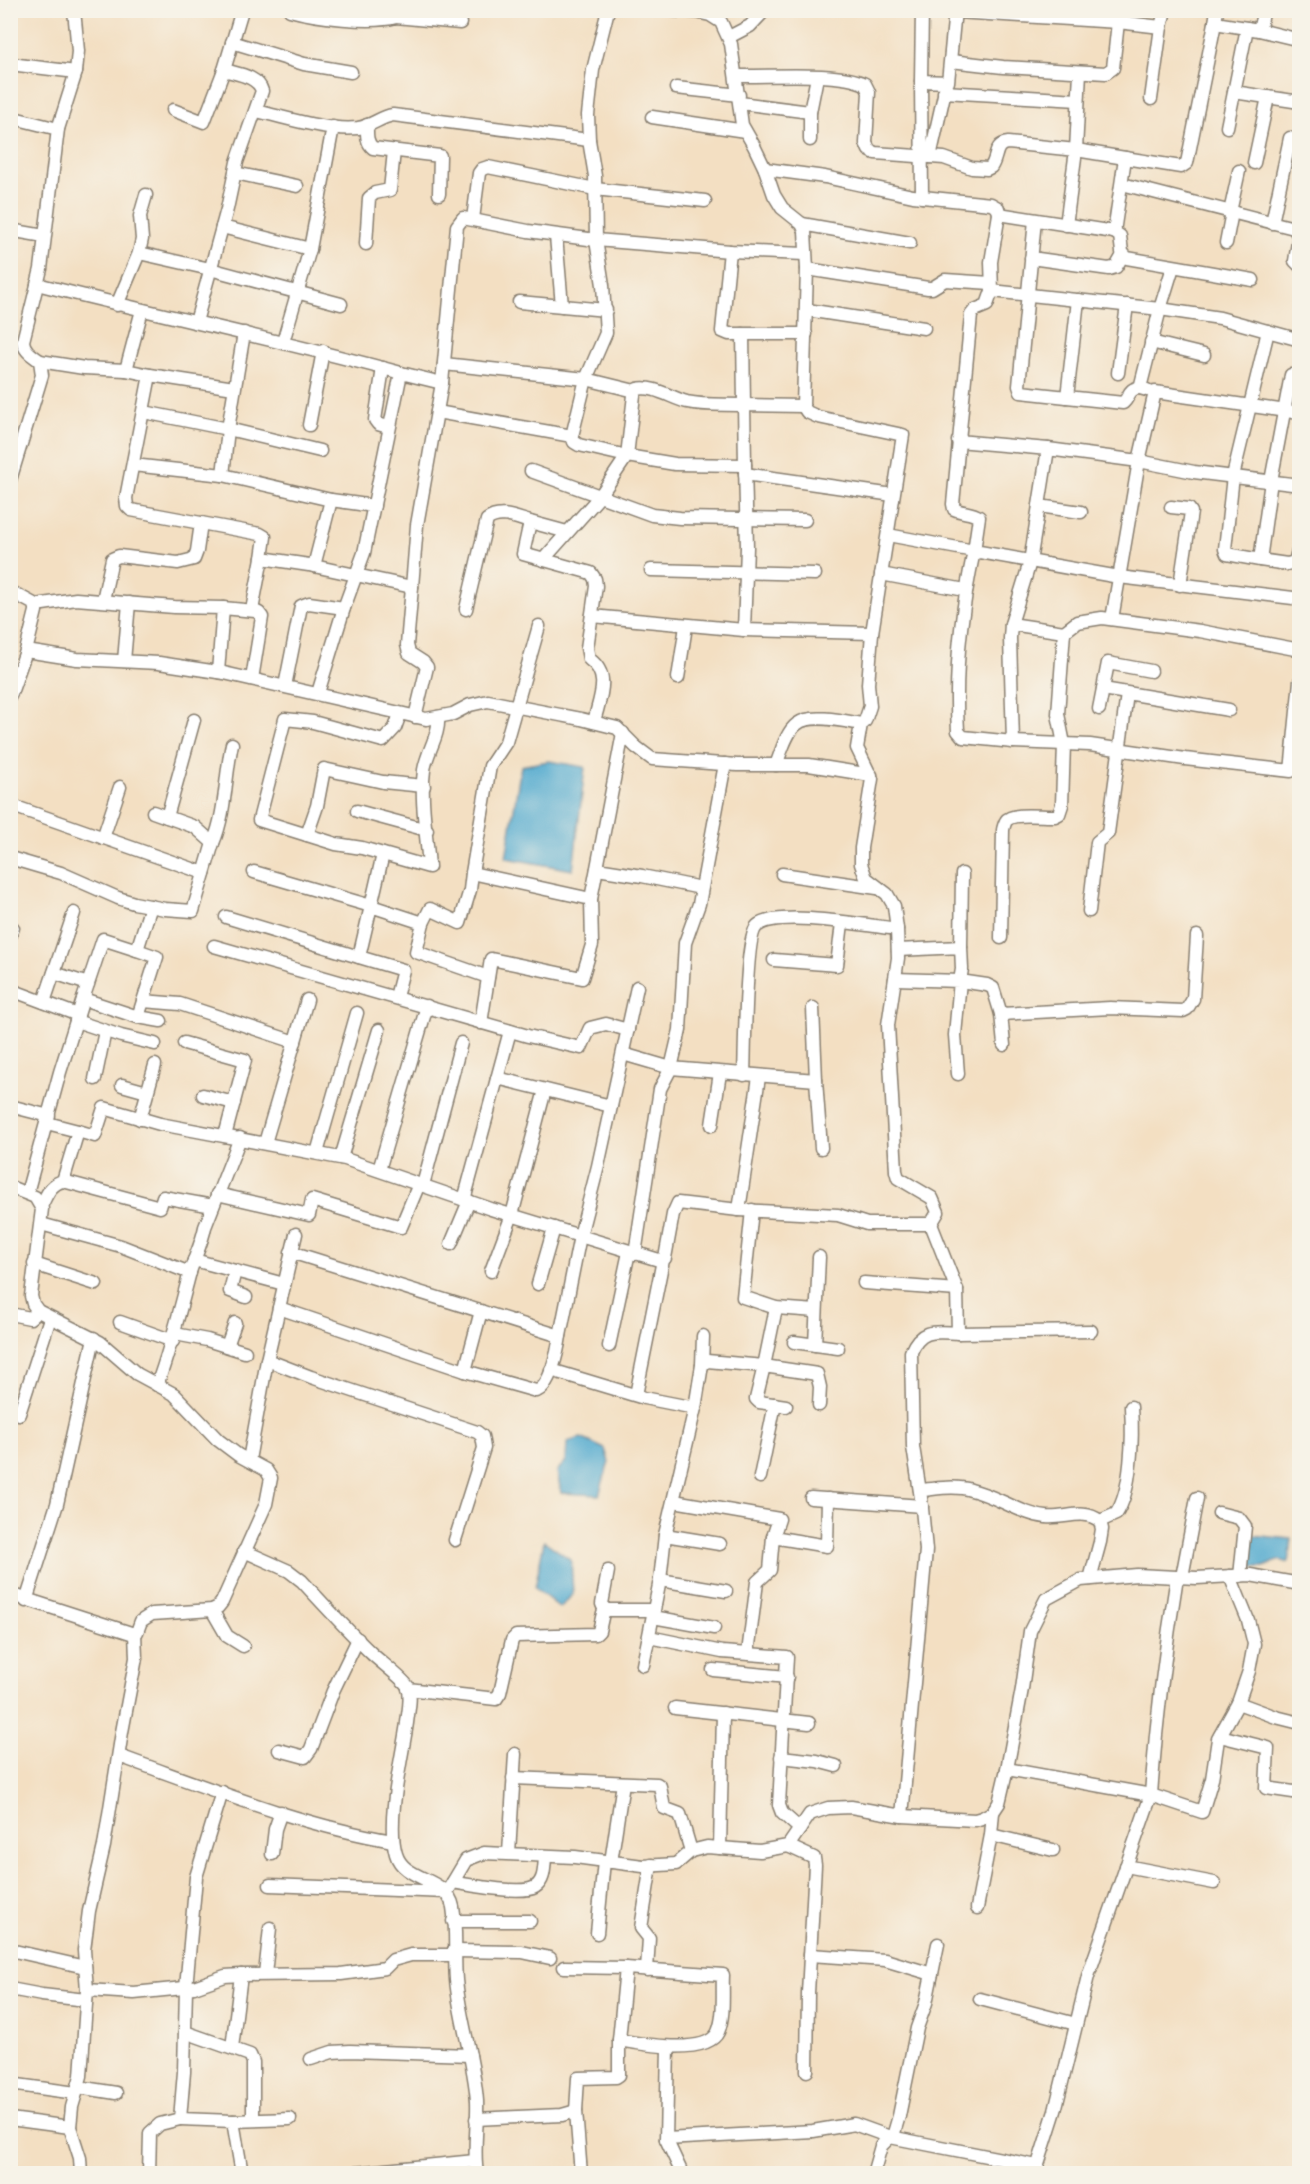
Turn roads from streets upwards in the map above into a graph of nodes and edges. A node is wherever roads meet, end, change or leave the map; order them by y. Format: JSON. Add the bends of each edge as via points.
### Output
{"nodes":[{"id":1,"x":74,"y":10,"type":"edge"},
{"id":2,"x":242,"y":10,"type":"edge"},
{"id":3,"x":290,"y":10,"type":"edge"},
{"id":4,"x":608,"y":10,"type":"edge"},
{"id":5,"x":662,"y":10,"type":"edge"},
{"id":6,"x":765,"y":10,"type":"edge"},
{"id":7,"x":922,"y":10,"type":"edge"},
{"id":8,"x":1165,"y":10,"type":"edge"},
{"id":9,"x":1264,"y":10,"type":"edge"},
{"id":10,"x":696,"y":11,"type":"edge"},
{"id":11,"x":956,"y":11,"type":"edge"},
{"id":12,"x":397,"y":14,"type":"edge"},
{"id":13,"x":1060,"y":15,"type":"edge"},
{"id":14,"x":1118,"y":16,"type":"edge"},
{"id":15,"x":1216,"y":17,"type":"edge"},
{"id":16,"x":460,"y":23,"type":"dead end"},
{"id":17,"x":1161,"y":27,"type":"junction"},
{"id":18,"x":1253,"y":29,"type":"junction"},
{"id":19,"x":729,"y":37,"type":"junction"},
{"id":20,"x":1299,"y":40,"type":"edge"},
{"id":21,"x":232,"y":42,"type":"junction"},
{"id":22,"x":951,"y":61,"type":"junction"},
{"id":23,"x":10,"y":64,"type":"edge"},
{"id":24,"x":225,"y":70,"type":"junction"},
{"id":25,"x":76,"y":72,"type":"junction"},
{"id":26,"x":351,"y":72,"type":"dead end"},
{"id":27,"x":1080,"y":72,"type":"junction"},
{"id":28,"x":736,"y":76,"type":"junction"},
{"id":29,"x":817,"y":77,"type":"junction"},
{"id":30,"x":921,"y":81,"type":"junction"},
{"id":31,"x":946,"y":87,"type":"junction"},
{"id":32,"x":676,"y":88,"type":"dead end"},
{"id":33,"x":1234,"y":92,"type":"junction"},
{"id":34,"x":1269,"y":97,"type":"junction"},
{"id":35,"x":740,"y":99,"type":"junction"},
{"id":36,"x":1151,"y":99,"type":"dead end"},
{"id":37,"x":1078,"y":100,"type":"junction"},
{"id":38,"x":1299,"y":102,"type":"edge"},
{"id":39,"x":173,"y":110,"type":"dead end"},
{"id":40,"x":255,"y":111,"type":"junction"},
{"id":41,"x":810,"y":112,"type":"junction"},
{"id":42,"x":10,"y":117,"type":"edge"},
{"id":43,"x":652,"y":117,"type":"dead end"},
{"id":44,"x":367,"y":125,"type":"junction"},
{"id":45,"x":333,"y":127,"type":"junction"},
{"id":46,"x":1227,"y":127,"type":"dead end"},
{"id":47,"x":58,"y":129,"type":"junction"},
{"id":48,"x":744,"y":131,"type":"junction"},
{"id":49,"x":1290,"y":138,"type":"dead end"},
{"id":50,"x":589,"y":140,"type":"junction"},
{"id":51,"x":810,"y":140,"type":"dead end"},
{"id":52,"x":1076,"y":150,"type":"junction"},
{"id":53,"x":394,"y":151,"type":"junction"},
{"id":54,"x":926,"y":157,"type":"junction"},
{"id":55,"x":1125,"y":158,"type":"junction"},
{"id":56,"x":1254,"y":163,"type":"dead end"},
{"id":57,"x":765,"y":169,"type":"junction"},
{"id":58,"x":1239,"y":171,"type":"dead end"},
{"id":59,"x":235,"y":173,"type":"junction"},
{"id":60,"x":1122,"y":184,"type":"junction"},
{"id":61,"x":297,"y":186,"type":"dead end"},
{"id":62,"x":595,"y":189,"type":"junction"},
{"id":63,"x":439,"y":194,"type":"dead end"},
{"id":64,"x":146,"y":195,"type":"dead end"},
{"id":65,"x":922,"y":197,"type":"junction"},
{"id":66,"x":705,"y":201,"type":"dead end"},
{"id":67,"x":1231,"y":212,"type":"junction"},
{"id":68,"x":999,"y":214,"type":"junction"},
{"id":69,"x":472,"y":219,"type":"junction"},
{"id":70,"x":1035,"y":220,"type":"junction"},
{"id":71,"x":1272,"y":223,"type":"junction"},
{"id":72,"x":802,"y":224,"type":"junction"},
{"id":73,"x":1066,"y":225,"type":"junction"},
{"id":74,"x":222,"y":227,"type":"junction"},
{"id":75,"x":10,"y":230,"type":"edge"},
{"id":76,"x":1299,"y":231,"type":"edge"},
{"id":77,"x":1114,"y":232,"type":"junction"},
{"id":78,"x":44,"y":236,"type":"junction"},
{"id":79,"x":556,"y":236,"type":"junction"},
{"id":80,"x":596,"y":240,"type":"junction"},
{"id":81,"x":910,"y":243,"type":"dead end"},
{"id":82,"x":1226,"y":243,"type":"dead end"},
{"id":83,"x":366,"y":244,"type":"dead end"},
{"id":84,"x":310,"y":249,"type":"junction"},
{"id":85,"x":730,"y":251,"type":"junction"},
{"id":86,"x":139,"y":253,"type":"junction"},
{"id":87,"x":806,"y":254,"type":"junction"},
{"id":88,"x":1123,"y":255,"type":"junction"},
{"id":89,"x":1031,"y":258,"type":"junction"},
{"id":90,"x":1299,"y":266,"type":"edge"},
{"id":91,"x":1173,"y":267,"type":"junction"},
{"id":92,"x":210,"y":269,"type":"junction"},
{"id":93,"x":807,"y":269,"type":"junction"},
{"id":94,"x":1253,"y":280,"type":"dead end"},
{"id":95,"x":37,"y":284,"type":"junction"},
{"id":96,"x":992,"y":287,"type":"junction"},
{"id":97,"x":298,"y":292,"type":"junction"},
{"id":98,"x":1028,"y":295,"type":"junction"},
{"id":99,"x":1078,"y":300,"type":"junction"},
{"id":100,"x":519,"y":302,"type":"dead end"},
{"id":101,"x":341,"y":304,"type":"dead end"},
{"id":102,"x":117,"y":305,"type":"junction"},
{"id":103,"x":1127,"y":305,"type":"junction"},
{"id":104,"x":561,"y":306,"type":"junction"},
{"id":105,"x":1160,"y":309,"type":"junction"},
{"id":106,"x":142,"y":310,"type":"junction"},
{"id":107,"x":606,"y":310,"type":"junction"},
{"id":108,"x":807,"y":310,"type":"junction"},
{"id":109,"x":196,"y":322,"type":"junction"},
{"id":110,"x":924,"y":328,"type":"dead end"},
{"id":111,"x":1268,"y":331,"type":"junction"},
{"id":112,"x":244,"y":333,"type":"junction"},
{"id":113,"x":743,"y":334,"type":"junction"},
{"id":114,"x":806,"y":334,"type":"junction"},
{"id":115,"x":1299,"y":340,"type":"edge"},
{"id":116,"x":283,"y":342,"type":"junction"},
{"id":117,"x":1151,"y":342,"type":"junction"},
{"id":118,"x":323,"y":351,"type":"junction"},
{"id":119,"x":1204,"y":355,"type":"dead end"},
{"id":120,"x":40,"y":361,"type":"junction"},
{"id":121,"x":444,"y":364,"type":"junction"},
{"id":122,"x":383,"y":368,"type":"junction"},
{"id":123,"x":126,"y":370,"type":"junction"},
{"id":124,"x":401,"y":373,"type":"junction"},
{"id":125,"x":1118,"y":373,"type":"dead end"},
{"id":126,"x":150,"y":375,"type":"junction"},
{"id":127,"x":1291,"y":375,"type":"dead end"},
{"id":128,"x":586,"y":379,"type":"junction"},
{"id":129,"x":441,"y":383,"type":"junction"},
{"id":130,"x":234,"y":388,"type":"junction"},
{"id":131,"x":1140,"y":388,"type":"junction"},
{"id":132,"x":635,"y":391,"type":"junction"},
{"id":133,"x":1155,"y":392,"type":"junction"},
{"id":134,"x":1067,"y":398,"type":"junction"},
{"id":135,"x":744,"y":405,"type":"junction"},
{"id":136,"x":803,"y":406,"type":"junction"},
{"id":137,"x":1251,"y":406,"type":"junction"},
{"id":138,"x":1284,"y":410,"type":"junction"},
{"id":139,"x":144,"y":412,"type":"junction"},
{"id":140,"x":437,"y":412,"type":"junction"},
{"id":141,"x":1299,"y":413,"type":"edge"},
{"id":142,"x":309,"y":426,"type":"dead end"},
{"id":143,"x":388,"y":427,"type":"junction"},
{"id":144,"x":228,"y":429,"type":"junction"},
{"id":145,"x":572,"y":436,"type":"junction"},
{"id":146,"x":958,"y":441,"type":"junction"},
{"id":147,"x":1048,"y":449,"type":"junction"},
{"id":148,"x":320,"y":451,"type":"dead end"},
{"id":149,"x":627,"y":456,"type":"junction"},
{"id":150,"x":1139,"y":461,"type":"junction"},
{"id":151,"x":133,"y":465,"type":"junction"},
{"id":152,"x":745,"y":470,"type":"junction"},
{"id":153,"x":531,"y":471,"type":"dead end"},
{"id":154,"x":223,"y":475,"type":"junction"},
{"id":155,"x":1233,"y":476,"type":"junction"},
{"id":156,"x":10,"y":480,"type":"edge"},
{"id":157,"x":1271,"y":481,"type":"junction"},
{"id":158,"x":1299,"y":485,"type":"edge"},
{"id":159,"x":893,"y":495,"type":"junction"},
{"id":160,"x":600,"y":496,"type":"junction"},
{"id":161,"x":331,"y":500,"type":"junction"},
{"id":162,"x":374,"y":506,"type":"junction"},
{"id":163,"x":1039,"y":506,"type":"junction"},
{"id":164,"x":1171,"y":507,"type":"dead end"},
{"id":165,"x":1081,"y":512,"type":"dead end"},
{"id":166,"x":746,"y":519,"type":"junction"},
{"id":167,"x":804,"y":520,"type":"dead end"},
{"id":168,"x":530,"y":522,"type":"junction"},
{"id":169,"x":201,"y":523,"type":"junction"},
{"id":170,"x":567,"y":532,"type":"junction"},
{"id":171,"x":888,"y":535,"type":"junction"},
{"id":172,"x":1299,"y":543,"type":"edge"},
{"id":173,"x":974,"y":551,"type":"junction"},
{"id":174,"x":262,"y":558,"type":"junction"},
{"id":175,"x":543,"y":560,"type":"junction"},
{"id":176,"x":1260,"y":560,"type":"junction"},
{"id":177,"x":1030,"y":562,"type":"junction"},
{"id":178,"x":314,"y":566,"type":"junction"},
{"id":179,"x":651,"y":570,"type":"dead end"},
{"id":180,"x":746,"y":572,"type":"junction"},
{"id":181,"x":815,"y":574,"type":"dead end"},
{"id":182,"x":881,"y":574,"type":"junction"},
{"id":183,"x":357,"y":576,"type":"junction"},
{"id":184,"x":1119,"y":577,"type":"junction"},
{"id":185,"x":1180,"y":585,"type":"junction"},
{"id":186,"x":412,"y":587,"type":"junction"},
{"id":187,"x":965,"y":590,"type":"junction"},
{"id":188,"x":10,"y":591,"type":"edge"},
{"id":189,"x":1293,"y":598,"type":"dead end"},
{"id":190,"x":103,"y":600,"type":"junction"},
{"id":191,"x":129,"y":603,"type":"junction"},
{"id":192,"x":36,"y":605,"type":"junction"},
{"id":193,"x":223,"y":608,"type":"junction"},
{"id":194,"x":344,"y":608,"type":"junction"},
{"id":195,"x":466,"y":609,"type":"dead end"},
{"id":196,"x":252,"y":610,"type":"junction"},
{"id":197,"x":592,"y":616,"type":"junction"},
{"id":198,"x":1112,"y":619,"type":"junction"},
{"id":199,"x":1011,"y":624,"type":"junction"},
{"id":200,"x":539,"y":626,"type":"dead end"},
{"id":201,"x":686,"y":626,"type":"junction"},
{"id":202,"x":744,"y":630,"type":"junction"},
{"id":203,"x":1064,"y":632,"type":"junction"},
{"id":204,"x":872,"y":633,"type":"junction"},
{"id":205,"x":1299,"y":650,"type":"edge"},
{"id":206,"x":26,"y":651,"type":"junction"},
{"id":207,"x":124,"y":661,"type":"junction"},
{"id":208,"x":1151,"y":671,"type":"dead end"},
{"id":209,"x":218,"y":672,"type":"junction"},
{"id":210,"x":678,"y":678,"type":"dead end"},
{"id":211,"x":252,"y":679,"type":"junction"},
{"id":212,"x":1299,"y":681,"type":"edge"},
{"id":213,"x":285,"y":686,"type":"junction"},
{"id":214,"x":1103,"y":689,"type":"junction"},
{"id":215,"x":318,"y":693,"type":"junction"},
{"id":216,"x":1127,"y":694,"type":"junction"},
{"id":217,"x":10,"y":696,"type":"edge"},
{"id":218,"x":515,"y":706,"type":"junction"},
{"id":219,"x":1100,"y":709,"type":"dead end"},
{"id":220,"x":1229,"y":710,"type":"dead end"},
{"id":221,"x":400,"y":714,"type":"junction"},
{"id":222,"x":415,"y":717,"type":"junction"},
{"id":223,"x":438,"y":717,"type":"junction"},
{"id":224,"x":194,"y":720,"type":"dead end"},
{"id":225,"x":594,"y":722,"type":"junction"},
{"id":226,"x":861,"y":723,"type":"junction"},
{"id":227,"x":623,"y":732,"type":"junction"},
{"id":228,"x":1013,"y":742,"type":"junction"},
{"id":229,"x":232,"y":744,"type":"dead end"},
{"id":230,"x":1064,"y":744,"type":"junction"},
{"id":231,"x":1118,"y":749,"type":"junction"},
{"id":232,"x":725,"y":764,"type":"junction"},
{"id":233,"x":776,"y":765,"type":"junction"},
{"id":234,"x":871,"y":775,"type":"junction"},
{"id":235,"x":424,"y":786,"type":"junction"},
{"id":236,"x":120,"y":787,"type":"dead end"},
{"id":237,"x":10,"y":805,"type":"edge"},
{"id":238,"x":357,"y":811,"type":"dead end"},
{"id":239,"x":153,"y":812,"type":"dead end"},
{"id":240,"x":167,"y":817,"type":"junction"},
{"id":241,"x":427,"y":830,"type":"junction"},
{"id":242,"x":307,"y":835,"type":"junction"},
{"id":243,"x":103,"y":838,"type":"junction"},
{"id":244,"x":213,"y":843,"type":"junction"},
{"id":245,"x":383,"y":854,"type":"junction"},
{"id":246,"x":10,"y":858,"type":"edge"},
{"id":247,"x":597,"y":869,"type":"junction"},
{"id":248,"x":254,"y":872,"type":"dead end"},
{"id":249,"x":204,"y":873,"type":"junction"},
{"id":250,"x":472,"y":873,"type":"junction"},
{"id":251,"x":782,"y":874,"type":"dead end"},
{"id":252,"x":962,"y":874,"type":"dead end"},
{"id":253,"x":701,"y":888,"type":"junction"},
{"id":254,"x":878,"y":888,"type":"junction"},
{"id":255,"x":591,"y":899,"type":"junction"},
{"id":256,"x":151,"y":906,"type":"junction"},
{"id":257,"x":371,"y":906,"type":"junction"},
{"id":258,"x":1089,"y":911,"type":"dead end"},
{"id":259,"x":74,"y":913,"type":"dead end"},
{"id":260,"x":226,"y":917,"type":"dead end"},
{"id":261,"x":423,"y":923,"type":"junction"},
{"id":262,"x":842,"y":923,"type":"junction"},
{"id":263,"x":897,"y":929,"type":"junction"},
{"id":264,"x":1197,"y":936,"type":"dead end"},
{"id":265,"x":1001,"y":938,"type":"dead end"},
{"id":266,"x":214,"y":946,"type":"dead end"},
{"id":267,"x":961,"y":947,"type":"junction"},
{"id":268,"x":137,"y":950,"type":"junction"},
{"id":269,"x":898,"y":950,"type":"junction"},
{"id":270,"x":359,"y":957,"type":"junction"},
{"id":271,"x":774,"y":960,"type":"dead end"},
{"id":272,"x":54,"y":973,"type":"junction"},
{"id":273,"x":488,"y":976,"type":"junction"},
{"id":274,"x":895,"y":979,"type":"junction"},
{"id":275,"x":960,"y":981,"type":"junction"},
{"id":276,"x":88,"y":984,"type":"junction"},
{"id":277,"x":637,"y":987,"type":"dead end"},
{"id":278,"x":14,"y":992,"type":"dead end"},
{"id":279,"x":396,"y":997,"type":"junction"},
{"id":280,"x":83,"y":999,"type":"junction"},
{"id":281,"x":307,"y":1000,"type":"dead end"},
{"id":282,"x":143,"y":1001,"type":"junction"},
{"id":283,"x":44,"y":1002,"type":"junction"},
{"id":284,"x":427,"y":1006,"type":"junction"},
{"id":285,"x":813,"y":1008,"type":"dead end"},
{"id":286,"x":357,"y":1012,"type":"dead end"},
{"id":287,"x":1001,"y":1014,"type":"junction"},
{"id":288,"x":138,"y":1017,"type":"junction"},
{"id":289,"x":77,"y":1018,"type":"junction"},
{"id":290,"x":160,"y":1021,"type":"dead end"},
{"id":291,"x":481,"y":1023,"type":"junction"},
{"id":292,"x":379,"y":1029,"type":"dead end"},
{"id":293,"x":628,"y":1029,"type":"junction"},
{"id":294,"x":105,"y":1030,"type":"junction"},
{"id":295,"x":510,"y":1031,"type":"junction"},
{"id":296,"x":295,"y":1042,"type":"junction"},
{"id":297,"x":184,"y":1043,"type":"dead end"},
{"id":298,"x":461,"y":1043,"type":"dead end"},
{"id":299,"x":155,"y":1044,"type":"dead end"},
{"id":300,"x":1004,"y":1046,"type":"dead end"},
{"id":301,"x":623,"y":1054,"type":"junction"},
{"id":302,"x":155,"y":1065,"type":"dead end"},
{"id":303,"x":671,"y":1068,"type":"junction"},
{"id":304,"x":720,"y":1073,"type":"junction"},
{"id":305,"x":958,"y":1074,"type":"dead end"},
{"id":306,"x":744,"y":1075,"type":"junction"},
{"id":307,"x":759,"y":1077,"type":"junction"},
{"id":308,"x":497,"y":1078,"type":"junction"},
{"id":309,"x":95,"y":1079,"type":"dead end"},
{"id":310,"x":816,"y":1080,"type":"junction"},
{"id":311,"x":122,"y":1085,"type":"dead end"},
{"id":312,"x":545,"y":1090,"type":"junction"},
{"id":313,"x":147,"y":1092,"type":"junction"},
{"id":314,"x":203,"y":1095,"type":"dead end"},
{"id":315,"x":234,"y":1103,"type":"junction"},
{"id":316,"x":10,"y":1106,"type":"edge"},
{"id":317,"x":611,"y":1106,"type":"junction"},
{"id":318,"x":140,"y":1119,"type":"junction"},
{"id":319,"x":48,"y":1120,"type":"junction"},
{"id":320,"x":712,"y":1125,"type":"dead end"},
{"id":321,"x":78,"y":1131,"type":"junction"},
{"id":322,"x":225,"y":1136,"type":"junction"},
{"id":323,"x":240,"y":1138,"type":"junction"},
{"id":324,"x":265,"y":1143,"type":"junction"},
{"id":325,"x":821,"y":1148,"type":"dead end"},
{"id":326,"x":317,"y":1153,"type":"junction"},
{"id":327,"x":341,"y":1158,"type":"junction"},
{"id":328,"x":379,"y":1170,"type":"junction"},
{"id":329,"x":63,"y":1181,"type":"junction"},
{"id":330,"x":421,"y":1185,"type":"junction"},
{"id":331,"x":10,"y":1187,"type":"edge"},
{"id":332,"x":27,"y":1193,"type":"junction"},
{"id":333,"x":215,"y":1200,"type":"junction"},
{"id":334,"x":466,"y":1201,"type":"junction"},
{"id":335,"x":41,"y":1206,"type":"junction"},
{"id":336,"x":746,"y":1210,"type":"junction"},
{"id":337,"x":512,"y":1215,"type":"junction"},
{"id":338,"x":41,"y":1224,"type":"junction"},
{"id":339,"x":931,"y":1224,"type":"junction"},
{"id":340,"x":554,"y":1228,"type":"junction"},
{"id":341,"x":296,"y":1234,"type":"dead end"},
{"id":342,"x":580,"y":1236,"type":"junction"},
{"id":343,"x":451,"y":1244,"type":"dead end"},
{"id":344,"x":291,"y":1252,"type":"junction"},
{"id":345,"x":632,"y":1253,"type":"junction"},
{"id":346,"x":819,"y":1257,"type":"dead end"},
{"id":347,"x":194,"y":1260,"type":"junction"},
{"id":348,"x":663,"y":1260,"type":"junction"},
{"id":349,"x":34,"y":1264,"type":"junction"},
{"id":350,"x":235,"y":1270,"type":"junction"},
{"id":351,"x":491,"y":1270,"type":"dead end"},
{"id":352,"x":190,"y":1273,"type":"junction"},
{"id":353,"x":864,"y":1283,"type":"dead end"},
{"id":354,"x":96,"y":1284,"type":"dead end"},
{"id":355,"x":284,"y":1284,"type":"junction"},
{"id":356,"x":538,"y":1284,"type":"dead end"},
{"id":357,"x":957,"y":1290,"type":"junction"},
{"id":358,"x":246,"y":1297,"type":"dead end"},
{"id":359,"x":279,"y":1308,"type":"junction"},
{"id":360,"x":776,"y":1308,"type":"junction"},
{"id":361,"x":38,"y":1311,"type":"junction"},
{"id":362,"x":481,"y":1311,"type":"junction"},
{"id":363,"x":816,"y":1311,"type":"junction"},
{"id":364,"x":10,"y":1314,"type":"edge"},
{"id":365,"x":50,"y":1318,"type":"junction"},
{"id":366,"x":120,"y":1322,"type":"dead end"},
{"id":367,"x":235,"y":1323,"type":"dead end"},
{"id":368,"x":1090,"y":1331,"type":"dead end"},
{"id":369,"x":958,"y":1333,"type":"junction"},
{"id":370,"x":560,"y":1336,"type":"junction"},
{"id":371,"x":703,"y":1336,"type":"dead end"},
{"id":372,"x":94,"y":1338,"type":"junction"},
{"id":373,"x":174,"y":1338,"type":"junction"},
{"id":374,"x":794,"y":1342,"type":"dead end"},
{"id":375,"x":815,"y":1344,"type":"junction"},
{"id":376,"x":227,"y":1346,"type":"junction"},
{"id":377,"x":609,"y":1346,"type":"dead end"},
{"id":378,"x":838,"y":1348,"type":"dead end"},
{"id":379,"x":245,"y":1352,"type":"dead end"},
{"id":380,"x":267,"y":1360,"type":"junction"},
{"id":381,"x":702,"y":1365,"type":"junction"},
{"id":382,"x":764,"y":1366,"type":"junction"},
{"id":383,"x":551,"y":1370,"type":"junction"},
{"id":384,"x":465,"y":1371,"type":"junction"},
{"id":385,"x":157,"y":1385,"type":"junction"},
{"id":386,"x":636,"y":1395,"type":"junction"},
{"id":387,"x":819,"y":1406,"type":"dead end"},
{"id":388,"x":1131,"y":1407,"type":"dead end"},
{"id":389,"x":695,"y":1408,"type":"junction"},
{"id":390,"x":19,"y":1414,"type":"dead end"},
{"id":391,"x":249,"y":1460,"type":"junction"},
{"id":392,"x":760,"y":1477,"type":"dead end"},
{"id":393,"x":920,"y":1490,"type":"junction"},
{"id":394,"x":812,"y":1498,"type":"dead end"},
{"id":395,"x":1197,"y":1498,"type":"dead end"},
{"id":396,"x":828,"y":1499,"type":"junction"},
{"id":397,"x":674,"y":1501,"type":"junction"},
{"id":398,"x":922,"y":1506,"type":"junction"},
{"id":399,"x":1219,"y":1513,"type":"dead end"},
{"id":400,"x":1100,"y":1521,"type":"junction"},
{"id":401,"x":665,"y":1535,"type":"junction"},
{"id":402,"x":774,"y":1537,"type":"junction"},
{"id":403,"x":455,"y":1540,"type":"dead end"},
{"id":404,"x":720,"y":1544,"type":"dead end"},
{"id":405,"x":244,"y":1551,"type":"junction"},
{"id":406,"x":608,"y":1571,"type":"dead end"},
{"id":407,"x":1235,"y":1576,"type":"junction"},
{"id":408,"x":1178,"y":1577,"type":"junction"},
{"id":409,"x":1090,"y":1579,"type":"junction"},
{"id":410,"x":660,"y":1580,"type":"junction"},
{"id":411,"x":1299,"y":1584,"type":"edge"},
{"id":412,"x":726,"y":1592,"type":"dead end"},
{"id":413,"x":10,"y":1594,"type":"edge"},
{"id":414,"x":26,"y":1601,"type":"junction"},
{"id":415,"x":212,"y":1610,"type":"junction"},
{"id":416,"x":604,"y":1611,"type":"junction"},
{"id":417,"x":654,"y":1613,"type":"junction"},
{"id":418,"x":714,"y":1628,"type":"dead end"},
{"id":419,"x":135,"y":1633,"type":"junction"},
{"id":420,"x":649,"y":1637,"type":"junction"},
{"id":421,"x":358,"y":1639,"type":"junction"},
{"id":422,"x":243,"y":1646,"type":"dead end"},
{"id":423,"x":748,"y":1653,"type":"junction"},
{"id":424,"x":643,"y":1665,"type":"dead end"},
{"id":425,"x":713,"y":1670,"type":"dead end"},
{"id":426,"x":787,"y":1677,"type":"junction"},
{"id":427,"x":408,"y":1689,"type":"junction"},
{"id":428,"x":1238,"y":1703,"type":"junction"},
{"id":429,"x":675,"y":1708,"type":"dead end"},
{"id":430,"x":723,"y":1713,"type":"junction"},
{"id":431,"x":784,"y":1720,"type":"junction"},
{"id":432,"x":809,"y":1723,"type":"dead end"},
{"id":433,"x":1299,"y":1723,"type":"edge"},
{"id":434,"x":1220,"y":1736,"type":"junction"},
{"id":435,"x":279,"y":1750,"type":"dead end"},
{"id":436,"x":515,"y":1754,"type":"dead end"},
{"id":437,"x":119,"y":1756,"type":"junction"},
{"id":438,"x":781,"y":1757,"type":"junction"},
{"id":439,"x":836,"y":1766,"type":"dead end"},
{"id":440,"x":1007,"y":1770,"type":"junction"},
{"id":441,"x":513,"y":1778,"type":"junction"},
{"id":442,"x":623,"y":1783,"type":"junction"},
{"id":443,"x":222,"y":1792,"type":"junction"},
{"id":444,"x":1299,"y":1793,"type":"edge"},
{"id":445,"x":1151,"y":1795,"type":"junction"},
{"id":446,"x":281,"y":1812,"type":"junction"},
{"id":447,"x":993,"y":1812,"type":"junction"},
{"id":448,"x":902,"y":1816,"type":"junction"},
{"id":449,"x":800,"y":1829,"type":"junction"},
{"id":450,"x":991,"y":1835,"type":"junction"},
{"id":451,"x":393,"y":1841,"type":"junction"},
{"id":452,"x":788,"y":1846,"type":"junction"},
{"id":453,"x":720,"y":1848,"type":"junction"},
{"id":454,"x":1053,"y":1850,"type":"dead end"},
{"id":455,"x":691,"y":1851,"type":"junction"},
{"id":456,"x":509,"y":1853,"type":"junction"},
{"id":457,"x":272,"y":1854,"type":"dead end"},
{"id":458,"x":545,"y":1857,"type":"junction"},
{"id":459,"x":608,"y":1861,"type":"junction"},
{"id":460,"x":651,"y":1865,"type":"junction"},
{"id":461,"x":1126,"y":1866,"type":"junction"},
{"id":462,"x":1214,"y":1883,"type":"dead end"},
{"id":463,"x":270,"y":1885,"type":"dead end"},
{"id":464,"x":450,"y":1887,"type":"junction"},
{"id":465,"x":977,"y":1908,"type":"dead end"},
{"id":466,"x":453,"y":1921,"type":"junction"},
{"id":467,"x":531,"y":1921,"type":"dead end"},
{"id":468,"x":270,"y":1928,"type":"dead end"},
{"id":469,"x":597,"y":1933,"type":"dead end"},
{"id":470,"x":938,"y":1944,"type":"dead end"},
{"id":471,"x":10,"y":1950,"type":"edge"},
{"id":472,"x":455,"y":1953,"type":"junction"},
{"id":473,"x":810,"y":1955,"type":"junction"},
{"id":474,"x":550,"y":1958,"type":"dead end"},
{"id":475,"x":564,"y":1966,"type":"dead end"},
{"id":476,"x":85,"y":1967,"type":"junction"},
{"id":477,"x":626,"y":1968,"type":"junction"},
{"id":478,"x":647,"y":1970,"type":"junction"},
{"id":479,"x":241,"y":1974,"type":"junction"},
{"id":480,"x":266,"y":1974,"type":"junction"},
{"id":481,"x":932,"y":1974,"type":"junction"},
{"id":482,"x":186,"y":1988,"type":"junction"},
{"id":483,"x":10,"y":1989,"type":"edge"},
{"id":484,"x":86,"y":1995,"type":"junction"},
{"id":485,"x":980,"y":1999,"type":"dead end"},
{"id":486,"x":1076,"y":2024,"type":"junction"},
{"id":487,"x":185,"y":2032,"type":"junction"},
{"id":488,"x":619,"y":2040,"type":"junction"},
{"id":489,"x":232,"y":2048,"type":"junction"},
{"id":490,"x":668,"y":2048,"type":"junction"},
{"id":491,"x":470,"y":2055,"type":"junction"},
{"id":492,"x":311,"y":2059,"type":"dead end"},
{"id":493,"x":807,"y":2071,"type":"dead end"},
{"id":494,"x":10,"y":2084,"type":"edge"},
{"id":495,"x":77,"y":2090,"type":"junction"},
{"id":496,"x":116,"y":2093,"type":"dead end"},
{"id":497,"x":576,"y":2111,"type":"junction"},
{"id":498,"x":10,"y":2119,"type":"edge"},
{"id":499,"x":180,"y":2119,"type":"junction"},
{"id":500,"x":253,"y":2119,"type":"junction"},
{"id":501,"x":290,"y":2119,"type":"dead end"},
{"id":502,"x":476,"y":2119,"type":"junction"},
{"id":503,"x":233,"y":2121,"type":"junction"},
{"id":504,"x":70,"y":2127,"type":"junction"},
{"id":505,"x":890,"y":2137,"type":"junction"},
{"id":506,"x":666,"y":2139,"type":"junction"},
{"id":507,"x":476,"y":2167,"type":"edge"},
{"id":508,"x":1036,"y":2170,"type":"edge"},
{"id":509,"x":346,"y":2173,"type":"edge"},
{"id":510,"x":81,"y":2174,"type":"edge"},
{"id":511,"x":148,"y":2174,"type":"edge"},
{"id":512,"x":242,"y":2174,"type":"edge"},
{"id":513,"x":581,"y":2174,"type":"edge"},
{"id":514,"x":680,"y":2174,"type":"edge"},
{"id":515,"x":873,"y":2174,"type":"edge"}],
"edges":[{"from":1,"to":25,"type":"street"},
{"from":2,"to":21,"type":"street"},
{"from":3,"to":12,"type":"street","via":[[386,20]]},
{"from":4,"to":50,"type":"street","via":[[594,70]]},
{"from":5,"to":10,"type":"street"},
{"from":6,"to":19,"type":"street","via":[[750,27]]},
{"from":7,"to":30,"type":"street"},
{"from":8,"to":17,"type":"street"},
{"from":9,"to":18,"type":"street"},
{"from":10,"to":19,"type":"street","via":[[715,17]]},
{"from":11,"to":13,"type":"street"},
{"from":11,"to":22,"type":"street"},
{"from":12,"to":16,"type":"street"},
{"from":13,"to":14,"type":"street"},
{"from":14,"to":17,"type":"street"},
{"from":14,"to":27,"type":"street","via":[[1111,71]]},
{"from":15,"to":18,"type":"street"},
{"from":15,"to":55,"type":"street","via":[[1187,163],[1181,167]]},
{"from":17,"to":36,"type":"street"},
{"from":18,"to":20,"type":"street"},
{"from":18,"to":33,"type":"street"},
{"from":19,"to":28,"type":"street"},
{"from":21,"to":24,"type":"street"},
{"from":21,"to":26,"type":"street","via":[[304,64]]},
{"from":22,"to":27,"type":"street"},
{"from":22,"to":31,"type":"street"},
{"from":23,"to":25,"type":"street"},
{"from":24,"to":39,"type":"street","via":[[204,122]]},
{"from":24,"to":40,"type":"street","via":[[256,80],[260,85],[262,91]]},
{"from":25,"to":47,"type":"street"},
{"from":27,"to":37,"type":"street"},
{"from":28,"to":29,"type":"street"},
{"from":28,"to":35,"type":"street"},
{"from":29,"to":41,"type":"street"},
{"from":29,"to":54,"type":"street","via":[[855,79],[865,84],[869,92],[869,150]]},
{"from":30,"to":31,"type":"street"},
{"from":30,"to":54,"type":"street"},
{"from":31,"to":37,"type":"street"},
{"from":31,"to":54,"type":"street"},
{"from":32,"to":35,"type":"street"},
{"from":33,"to":34,"type":"street"},
{"from":33,"to":46,"type":"street"},
{"from":34,"to":38,"type":"street"},
{"from":34,"to":56,"type":"street"},
{"from":35,"to":41,"type":"street"},
{"from":35,"to":48,"type":"street"},
{"from":37,"to":52,"type":"street"},
{"from":40,"to":45,"type":"street"},
{"from":40,"to":59,"type":"street"},
{"from":41,"to":51,"type":"street"},
{"from":42,"to":47,"type":"street"},
{"from":43,"to":48,"type":"street"},
{"from":44,"to":45,"type":"street"},
{"from":44,"to":50,"type":"street","via":[[393,115]]},
{"from":44,"to":53,"type":"street","via":[[369,145]]},
{"from":45,"to":84,"type":"street"},
{"from":47,"to":78,"type":"street"},
{"from":48,"to":57,"type":"street"},
{"from":49,"to":71,"type":"street"},
{"from":50,"to":62,"type":"street"},
{"from":52,"to":54,"type":"street","via":[[1002,143],[995,162],[987,169]]},
{"from":52,"to":55,"type":"street"},
{"from":52,"to":73,"type":"street"},
{"from":53,"to":63,"type":"street","via":[[440,156]]},
{"from":53,"to":83,"type":"street","via":[[390,190],[369,198]]},
{"from":54,"to":65,"type":"street"},
{"from":55,"to":60,"type":"street"},
{"from":57,"to":65,"type":"street"},
{"from":57,"to":72,"type":"street","via":[[782,208]]},
{"from":58,"to":67,"type":"street"},
{"from":59,"to":61,"type":"street"},
{"from":59,"to":74,"type":"street"},
{"from":60,"to":67,"type":"street"},
{"from":60,"to":77,"type":"street"},
{"from":62,"to":66,"type":"street"},
{"from":62,"to":69,"type":"street","via":[[488,167],[479,173]]},
{"from":62,"to":80,"type":"street"},
{"from":64,"to":86,"type":"street","via":[[140,216]]},
{"from":65,"to":68,"type":"street","via":[[991,204]]},
{"from":67,"to":71,"type":"street"},
{"from":67,"to":82,"type":"street"},
{"from":68,"to":70,"type":"street"},
{"from":68,"to":96,"type":"street","via":[[993,240]]},
{"from":69,"to":79,"type":"street"},
{"from":69,"to":121,"type":"street","via":[[463,218],[457,226]]},
{"from":70,"to":73,"type":"street"},
{"from":70,"to":89,"type":"street"},
{"from":71,"to":76,"type":"street"},
{"from":72,"to":81,"type":"street"},
{"from":72,"to":87,"type":"street"},
{"from":73,"to":77,"type":"street"},
{"from":74,"to":84,"type":"street"},
{"from":74,"to":92,"type":"street"},
{"from":75,"to":78,"type":"street"},
{"from":76,"to":90,"type":"street","via":[[1295,261]]},
{"from":77,"to":88,"type":"street","via":[[1120,236]]},
{"from":78,"to":95,"type":"street"},
{"from":79,"to":80,"type":"street"},
{"from":79,"to":104,"type":"street"},
{"from":80,"to":85,"type":"street"},
{"from":80,"to":107,"type":"street"},
{"from":84,"to":97,"type":"street"},
{"from":85,"to":87,"type":"street"},
{"from":85,"to":113,"type":"street","via":[[722,331]]},
{"from":86,"to":92,"type":"street"},
{"from":86,"to":102,"type":"street"},
{"from":87,"to":93,"type":"street"},
{"from":88,"to":89,"type":"street","via":[[1116,267],[1109,269]]},
{"from":88,"to":91,"type":"street"},
{"from":89,"to":98,"type":"street"},
{"from":91,"to":94,"type":"street"},
{"from":91,"to":105,"type":"street"},
{"from":92,"to":97,"type":"street"},
{"from":92,"to":109,"type":"street"},
{"from":93,"to":96,"type":"street","via":[[928,288],[945,280]]},
{"from":93,"to":108,"type":"street"},
{"from":95,"to":102,"type":"street"},
{"from":95,"to":120,"type":"street","via":[[23,341],[27,352]]},
{"from":96,"to":98,"type":"street"},
{"from":96,"to":146,"type":"street","via":[[987,306],[970,315]]},
{"from":97,"to":101,"type":"street"},
{"from":97,"to":116,"type":"street"},
{"from":98,"to":99,"type":"street"},
{"from":98,"to":134,"type":"street","via":[[1021,392]]},
{"from":99,"to":103,"type":"street"},
{"from":99,"to":134,"type":"street"},
{"from":100,"to":104,"type":"street"},
{"from":102,"to":106,"type":"street"},
{"from":103,"to":105,"type":"street"},
{"from":103,"to":125,"type":"street"},
{"from":104,"to":107,"type":"street"},
{"from":105,"to":111,"type":"street","via":[[1220,318]]},
{"from":105,"to":117,"type":"street"},
{"from":106,"to":109,"type":"street"},
{"from":106,"to":123,"type":"street"},
{"from":107,"to":128,"type":"street","via":[[606,333]]},
{"from":108,"to":110,"type":"street"},
{"from":108,"to":114,"type":"street"},
{"from":109,"to":112,"type":"street"},
{"from":111,"to":115,"type":"street"},
{"from":111,"to":137,"type":"street"},
{"from":112,"to":116,"type":"street"},
{"from":112,"to":130,"type":"street"},
{"from":113,"to":114,"type":"street"},
{"from":113,"to":135,"type":"street"},
{"from":114,"to":136,"type":"street"},
{"from":116,"to":118,"type":"street"},
{"from":117,"to":119,"type":"street"},
{"from":117,"to":131,"type":"street"},
{"from":118,"to":122,"type":"street"},
{"from":118,"to":142,"type":"street"},
{"from":120,"to":123,"type":"street"},
{"from":120,"to":156,"type":"street","via":[[42,375]]},
{"from":121,"to":128,"type":"street"},
{"from":121,"to":129,"type":"street"},
{"from":122,"to":124,"type":"street"},
{"from":122,"to":143,"type":"street","via":[[375,420]]},
{"from":123,"to":126,"type":"street"},
{"from":124,"to":129,"type":"street"},
{"from":124,"to":143,"type":"street"},
{"from":126,"to":130,"type":"street"},
{"from":126,"to":139,"type":"street"},
{"from":127,"to":138,"type":"street"},
{"from":128,"to":132,"type":"street"},
{"from":128,"to":145,"type":"street"},
{"from":129,"to":140,"type":"street"},
{"from":130,"to":144,"type":"street"},
{"from":131,"to":133,"type":"street"},
{"from":131,"to":134,"type":"street","via":[[1134,388],[1123,403]]},
{"from":132,"to":135,"type":"street","via":[[641,388],[699,404]]},
{"from":132,"to":149,"type":"street"},
{"from":133,"to":137,"type":"street"},
{"from":133,"to":150,"type":"street"},
{"from":135,"to":136,"type":"street"},
{"from":135,"to":152,"type":"street"},
{"from":136,"to":159,"type":"street","via":[[818,417],[903,435]]},
{"from":137,"to":138,"type":"street"},
{"from":137,"to":155,"type":"street"},
{"from":138,"to":141,"type":"street"},
{"from":138,"to":157,"type":"street"},
{"from":139,"to":144,"type":"street"},
{"from":139,"to":151,"type":"street"},
{"from":140,"to":145,"type":"street"},
{"from":140,"to":186,"type":"street","via":[[418,516]]},
{"from":143,"to":162,"type":"street"},
{"from":144,"to":148,"type":"street"},
{"from":144,"to":154,"type":"street"},
{"from":145,"to":149,"type":"street","via":[[579,445]]},
{"from":146,"to":147,"type":"street"},
{"from":146,"to":173,"type":"street","via":[[953,504],[954,509],[979,517]]},
{"from":147,"to":150,"type":"street"},
{"from":147,"to":163,"type":"street"},
{"from":149,"to":152,"type":"street"},
{"from":149,"to":160,"type":"street"},
{"from":150,"to":155,"type":"street"},
{"from":150,"to":184,"type":"street"},
{"from":151,"to":154,"type":"street"},
{"from":151,"to":169,"type":"street","via":[[126,498],[131,510]]},
{"from":152,"to":159,"type":"street"},
{"from":152,"to":166,"type":"street"},
{"from":153,"to":160,"type":"street"},
{"from":154,"to":161,"type":"street"},
{"from":155,"to":157,"type":"street"},
{"from":155,"to":176,"type":"street","via":[[1225,552]]},
{"from":157,"to":158,"type":"street"},
{"from":157,"to":176,"type":"street"},
{"from":159,"to":171,"type":"street"},
{"from":160,"to":166,"type":"street","via":[[652,515]]},
{"from":160,"to":170,"type":"street"},
{"from":161,"to":162,"type":"street"},
{"from":161,"to":178,"type":"street"},
{"from":162,"to":183,"type":"street"},
{"from":163,"to":165,"type":"street"},
{"from":163,"to":177,"type":"street"},
{"from":164,"to":185,"type":"street","via":[[1191,512]]},
{"from":166,"to":167,"type":"street"},
{"from":166,"to":180,"type":"street"},
{"from":168,"to":170,"type":"street"},
{"from":168,"to":175,"type":"street","via":[[523,554]]},
{"from":168,"to":195,"type":"street","via":[[504,514],[487,520]]},
{"from":169,"to":174,"type":"street","via":[[266,537]]},
{"from":169,"to":190,"type":"street","via":[[197,551],[194,559],[187,562],[119,556],[112,559]]},
{"from":170,"to":175,"type":"street"},
{"from":171,"to":173,"type":"street"},
{"from":171,"to":182,"type":"street"},
{"from":172,"to":176,"type":"street","via":[[1295,562]]},
{"from":173,"to":177,"type":"street"},
{"from":173,"to":187,"type":"street"},
{"from":174,"to":178,"type":"street"},
{"from":174,"to":196,"type":"street"},
{"from":175,"to":197,"type":"street","via":[[591,573],[596,586]]},
{"from":177,"to":184,"type":"street"},
{"from":177,"to":199,"type":"street"},
{"from":178,"to":183,"type":"street"},
{"from":179,"to":180,"type":"street"},
{"from":180,"to":181,"type":"street"},
{"from":180,"to":202,"type":"street"},
{"from":182,"to":187,"type":"street"},
{"from":182,"to":204,"type":"street"},
{"from":183,"to":186,"type":"street"},
{"from":183,"to":194,"type":"street"},
{"from":184,"to":185,"type":"street"},
{"from":184,"to":198,"type":"street"},
{"from":185,"to":189,"type":"street"},
{"from":186,"to":222,"type":"street","via":[[407,645],[409,652],[427,667]]},
{"from":187,"to":228,"type":"street","via":[[957,664],[958,731],[969,739]]},
{"from":188,"to":192,"type":"street"},
{"from":190,"to":191,"type":"street"},
{"from":190,"to":192,"type":"street","via":[[76,599]]},
{"from":191,"to":193,"type":"street"},
{"from":191,"to":207,"type":"street"},
{"from":192,"to":206,"type":"street"},
{"from":193,"to":196,"type":"street"},
{"from":193,"to":209,"type":"street"},
{"from":194,"to":213,"type":"street","via":[[309,603],[302,606]]},
{"from":194,"to":215,"type":"street"},
{"from":196,"to":211,"type":"street","via":[[262,617]]},
{"from":197,"to":201,"type":"street"},
{"from":197,"to":225,"type":"street","via":[[586,648],[589,659],[599,665],[603,675]]},
{"from":198,"to":203,"type":"street","via":[[1077,621]]},
{"from":198,"to":205,"type":"street"},
{"from":199,"to":203,"type":"street"},
{"from":199,"to":228,"type":"street"},
{"from":200,"to":218,"type":"street"},
{"from":201,"to":202,"type":"street"},
{"from":201,"to":210,"type":"street"},
{"from":202,"to":204,"type":"street"},
{"from":203,"to":230,"type":"street","via":[[1058,714]]},
{"from":204,"to":226,"type":"street","via":[[870,706]]},
{"from":206,"to":207,"type":"street"},
{"from":206,"to":217,"type":"street"},
{"from":207,"to":209,"type":"street"},
{"from":208,"to":214,"type":"street","via":[[1109,662]]},
{"from":209,"to":211,"type":"street"},
{"from":211,"to":213,"type":"street"},
{"from":212,"to":231,"type":"street","via":[[1292,771]]},
{"from":213,"to":215,"type":"street"},
{"from":214,"to":216,"type":"street"},
{"from":214,"to":219,"type":"street"},
{"from":215,"to":221,"type":"street"},
{"from":216,"to":220,"type":"street"},
{"from":216,"to":231,"type":"street"},
{"from":218,"to":223,"type":"street","via":[[488,701]]},
{"from":218,"to":225,"type":"street"},
{"from":218,"to":250,"type":"street","via":[[506,742],[490,766]]},
{"from":221,"to":222,"type":"street"},
{"from":221,"to":242,"type":"street","via":[[395,728],[383,741],[313,722],[285,719],[259,820]]},
{"from":222,"to":223,"type":"street"},
{"from":223,"to":235,"type":"street","via":[[438,729],[426,760]]},
{"from":224,"to":240,"type":"street"},
{"from":225,"to":227,"type":"street"},
{"from":226,"to":233,"type":"street","via":[[820,718],[797,723]]},
{"from":226,"to":234,"type":"street","via":[[857,748]]},
{"from":227,"to":232,"type":"street","via":[[652,759]]},
{"from":227,"to":247,"type":"street"},
{"from":228,"to":230,"type":"street"},
{"from":229,"to":244,"type":"street"},
{"from":230,"to":231,"type":"street"},
{"from":230,"to":265,"type":"street","via":[[1059,814],[1017,815],[1006,821],[1003,830]]},
{"from":231,"to":258,"type":"street","via":[[1108,833],[1097,842]]},
{"from":232,"to":233,"type":"street"},
{"from":232,"to":253,"type":"street"},
{"from":233,"to":234,"type":"street","via":[[809,765]]},
{"from":234,"to":254,"type":"street","via":[[861,864],[866,878]]},
{"from":235,"to":241,"type":"street"},
{"from":235,"to":242,"type":"street","via":[[324,769]]},
{"from":236,"to":243,"type":"street"},
{"from":237,"to":243,"type":"street"},
{"from":238,"to":241,"type":"street"},
{"from":239,"to":240,"type":"street"},
{"from":240,"to":244,"type":"street","via":[[195,827]]},
{"from":241,"to":245,"type":"street","via":[[429,867]]},
{"from":242,"to":245,"type":"street"},
{"from":243,"to":249,"type":"street"},
{"from":244,"to":249,"type":"street"},
{"from":245,"to":257,"type":"street"},
{"from":246,"to":256,"type":"street","via":[[61,873],[118,898]]},
{"from":247,"to":253,"type":"street"},
{"from":247,"to":255,"type":"street"},
{"from":248,"to":257,"type":"street"},
{"from":249,"to":256,"type":"street","via":[[193,911]]},
{"from":250,"to":255,"type":"street"},
{"from":250,"to":261,"type":"street","via":[[460,923],[430,909]]},
{"from":251,"to":254,"type":"street"},
{"from":252,"to":267,"type":"street"},
{"from":253,"to":303,"type":"street","via":[[686,943],[680,1030]]},
{"from":254,"to":263,"type":"street","via":[[894,906]]},
{"from":255,"to":273,"type":"street","via":[[592,945],[582,978],[491,959]]},
{"from":256,"to":268,"type":"street"},
{"from":257,"to":261,"type":"street"},
{"from":257,"to":270,"type":"street"},
{"from":259,"to":272,"type":"street"},
{"from":260,"to":270,"type":"street"},
{"from":261,"to":273,"type":"street","via":[[416,952]]},
{"from":262,"to":263,"type":"street"},
{"from":262,"to":271,"type":"street","via":[[837,965]]},
{"from":262,"to":306,"type":"street","via":[[787,917],[755,927],[748,968]]},
{"from":263,"to":269,"type":"street"},
{"from":264,"to":287,"type":"street","via":[[1193,999],[1183,1011],[1110,1008]]},
{"from":266,"to":279,"type":"street"},
{"from":267,"to":269,"type":"street"},
{"from":267,"to":275,"type":"street"},
{"from":268,"to":276,"type":"street","via":[[103,939]]},
{"from":268,"to":282,"type":"street","via":[[157,957]]},
{"from":269,"to":274,"type":"street"},
{"from":270,"to":279,"type":"street","via":[[403,970]]},
{"from":272,"to":276,"type":"street"},
{"from":272,"to":283,"type":"street"},
{"from":273,"to":291,"type":"street"},
{"from":274,"to":275,"type":"street"},
{"from":274,"to":339,"type":"street","via":[[888,1025],[896,1171],[898,1178],[932,1198],[938,1212]]},
{"from":275,"to":287,"type":"street","via":[[993,988]]},
{"from":275,"to":305,"type":"street","via":[[955,1035]]},
{"from":276,"to":280,"type":"street"},
{"from":277,"to":293,"type":"street"},
{"from":278,"to":283,"type":"street"},
{"from":279,"to":284,"type":"street"},
{"from":280,"to":288,"type":"street"},
{"from":280,"to":289,"type":"street"},
{"from":281,"to":296,"type":"street"},
{"from":282,"to":288,"type":"street"},
{"from":282,"to":296,"type":"street","via":[[180,1004]]},
{"from":283,"to":289,"type":"street"},
{"from":284,"to":291,"type":"street"},
{"from":284,"to":328,"type":"street"},
{"from":285,"to":310,"type":"street"},
{"from":286,"to":326,"type":"street"},
{"from":287,"to":300,"type":"street"},
{"from":288,"to":290,"type":"street"},
{"from":289,"to":294,"type":"street"},
{"from":289,"to":319,"type":"street"},
{"from":291,"to":295,"type":"street"},
{"from":292,"to":327,"type":"street"},
{"from":293,"to":295,"type":"street","via":[[606,1024],[591,1028],[581,1048]]},
{"from":293,"to":301,"type":"street"},
{"from":294,"to":299,"type":"street"},
{"from":294,"to":309,"type":"street"},
{"from":295,"to":308,"type":"street"},
{"from":296,"to":324,"type":"street"},
{"from":297,"to":315,"type":"street","via":[[245,1060]]},
{"from":298,"to":330,"type":"street"},
{"from":301,"to":303,"type":"street"},
{"from":301,"to":317,"type":"street"},
{"from":302,"to":313,"type":"street"},
{"from":303,"to":304,"type":"street"},
{"from":303,"to":345,"type":"street","via":[[660,1089]]},
{"from":304,"to":306,"type":"street"},
{"from":304,"to":320,"type":"street"},
{"from":306,"to":307,"type":"street"},
{"from":307,"to":310,"type":"street"},
{"from":307,"to":336,"type":"street"},
{"from":308,"to":312,"type":"street"},
{"from":308,"to":334,"type":"street"},
{"from":310,"to":325,"type":"street"},
{"from":311,"to":313,"type":"street"},
{"from":312,"to":317,"type":"street"},
{"from":312,"to":337,"type":"street"},
{"from":313,"to":318,"type":"street"},
{"from":314,"to":315,"type":"street"},
{"from":315,"to":322,"type":"street"},
{"from":316,"to":319,"type":"street"},
{"from":317,"to":342,"type":"street"},
{"from":318,"to":321,"type":"street","via":[[104,1108],[96,1136]]},
{"from":318,"to":322,"type":"street"},
{"from":319,"to":321,"type":"street"},
{"from":319,"to":332,"type":"street"},
{"from":321,"to":329,"type":"street"},
{"from":322,"to":323,"type":"street"},
{"from":323,"to":324,"type":"street"},
{"from":323,"to":333,"type":"street"},
{"from":324,"to":326,"type":"street"},
{"from":326,"to":327,"type":"street"},
{"from":327,"to":328,"type":"street"},
{"from":328,"to":330,"type":"street"},
{"from":329,"to":333,"type":"street","via":[[160,1207],[163,1197]]},
{"from":329,"to":335,"type":"street","via":[[54,1185]]},
{"from":330,"to":333,"type":"street","via":[[401,1227],[312,1200],[309,1215]]},
{"from":330,"to":334,"type":"street"},
{"from":331,"to":332,"type":"street"},
{"from":332,"to":335,"type":"street"},
{"from":333,"to":347,"type":"street"},
{"from":334,"to":337,"type":"street"},
{"from":334,"to":343,"type":"street"},
{"from":335,"to":338,"type":"street"},
{"from":336,"to":339,"type":"street","via":[[838,1215],[867,1224]]},
{"from":336,"to":348,"type":"street","via":[[678,1203]]},
{"from":336,"to":360,"type":"street","via":[[743,1297]]},
{"from":337,"to":340,"type":"street"},
{"from":337,"to":351,"type":"street"},
{"from":338,"to":349,"type":"street"},
{"from":338,"to":352,"type":"street","via":[[121,1246]]},
{"from":339,"to":357,"type":"street"},
{"from":340,"to":342,"type":"street"},
{"from":340,"to":356,"type":"street"},
{"from":341,"to":344,"type":"street"},
{"from":342,"to":345,"type":"street"},
{"from":342,"to":370,"type":"street"},
{"from":344,"to":355,"type":"street"},
{"from":344,"to":362,"type":"street"},
{"from":345,"to":348,"type":"street"},
{"from":345,"to":377,"type":"street"},
{"from":346,"to":363,"type":"street"},
{"from":347,"to":350,"type":"street"},
{"from":347,"to":352,"type":"street"},
{"from":348,"to":386,"type":"street"},
{"from":349,"to":354,"type":"street"},
{"from":349,"to":361,"type":"street","via":[[31,1296]]},
{"from":350,"to":355,"type":"street"},
{"from":350,"to":358,"type":"street","via":[[230,1291]]},
{"from":352,"to":373,"type":"street"},
{"from":353,"to":357,"type":"street"},
{"from":355,"to":359,"type":"street"},
{"from":357,"to":369,"type":"street"},
{"from":359,"to":380,"type":"street"},
{"from":359,"to":384,"type":"street"},
{"from":360,"to":363,"type":"street"},
{"from":360,"to":382,"type":"street"},
{"from":361,"to":364,"type":"street","via":[[30,1318]]},
{"from":361,"to":365,"type":"street"},
{"from":362,"to":370,"type":"street"},
{"from":362,"to":384,"type":"street"},
{"from":363,"to":375,"type":"street"},
{"from":365,"to":372,"type":"street"},
{"from":365,"to":390,"type":"street"},
{"from":366,"to":373,"type":"street"},
{"from":367,"to":376,"type":"street"},
{"from":368,"to":369,"type":"street"},
{"from":369,"to":393,"type":"street","via":[[924,1334],[911,1353],[913,1447]]},
{"from":370,"to":383,"type":"street"},
{"from":371,"to":381,"type":"street"},
{"from":372,"to":385,"type":"street"},
{"from":372,"to":414,"type":"street","via":[[57,1504]]},
{"from":373,"to":376,"type":"street"},
{"from":373,"to":385,"type":"street"},
{"from":374,"to":375,"type":"street"},
{"from":375,"to":378,"type":"street"},
{"from":376,"to":379,"type":"street"},
{"from":380,"to":391,"type":"street"},
{"from":380,"to":403,"type":"street","via":[[482,1436],[484,1448]]},
{"from":381,"to":382,"type":"street","via":[[706,1361]]},
{"from":381,"to":389,"type":"street"},
{"from":382,"to":387,"type":"street","via":[[817,1374]]},
{"from":382,"to":392,"type":"street","via":[[756,1399],[780,1405]]},
{"from":383,"to":384,"type":"street","via":[[542,1388],[536,1391]]},
{"from":383,"to":386,"type":"street"},
{"from":385,"to":391,"type":"street","via":[[174,1394],[218,1440]]},
{"from":386,"to":389,"type":"street"},
{"from":388,"to":400,"type":"street","via":[[1129,1472],[1124,1497],[1116,1514]]},
{"from":389,"to":397,"type":"street"},
{"from":391,"to":405,"type":"street","via":[[269,1473],[271,1483],[266,1504]]},
{"from":393,"to":398,"type":"street"},
{"from":393,"to":400,"type":"street","via":[[970,1489],[1044,1517],[1087,1514]]},
{"from":394,"to":396,"type":"street"},
{"from":395,"to":408,"type":"street","via":[[1182,1576]]},
{"from":396,"to":398,"type":"street"},
{"from":396,"to":402,"type":"street","via":[[827,1546]]},
{"from":397,"to":401,"type":"street"},
{"from":397,"to":402,"type":"street","via":[[779,1519]]},
{"from":398,"to":448,"type":"street","via":[[926,1550]]},
{"from":399,"to":407,"type":"street","via":[[1239,1518],[1245,1526]]},
{"from":400,"to":409,"type":"street","via":[[1100,1542]]},
{"from":401,"to":404,"type":"street"},
{"from":401,"to":410,"type":"street"},
{"from":402,"to":423,"type":"street","via":[[770,1570],[757,1582]]},
{"from":405,"to":415,"type":"street","via":[[222,1602]]},
{"from":405,"to":421,"type":"street","via":[[302,1581]]},
{"from":406,"to":416,"type":"street"},
{"from":407,"to":408,"type":"street"},
{"from":407,"to":411,"type":"street"},
{"from":407,"to":428,"type":"street","via":[[1254,1644]]},
{"from":408,"to":409,"type":"street"},
{"from":408,"to":445,"type":"street","via":[[1161,1688]]},
{"from":409,"to":440,"type":"street","via":[[1046,1599],[1030,1631]]},
{"from":410,"to":412,"type":"street"},
{"from":410,"to":417,"type":"street"},
{"from":413,"to":414,"type":"street"},
{"from":414,"to":419,"type":"street"},
{"from":415,"to":419,"type":"street","via":[[152,1614],[141,1621]]},
{"from":415,"to":422,"type":"street","via":[[226,1636]]},
{"from":416,"to":417,"type":"street","via":[[634,1609]]},
{"from":416,"to":427,"type":"street","via":[[596,1634],[513,1637],[496,1699]]},
{"from":417,"to":418,"type":"street"},
{"from":417,"to":420,"type":"street"},
{"from":419,"to":437,"type":"street","via":[[136,1659]]},
{"from":420,"to":423,"type":"street","via":[[716,1651]]},
{"from":420,"to":424,"type":"street"},
{"from":421,"to":427,"type":"street"},
{"from":421,"to":435,"type":"street","via":[[311,1749],[305,1757]]},
{"from":423,"to":426,"type":"street","via":[[787,1657]]},
{"from":425,"to":426,"type":"street"},
{"from":426,"to":431,"type":"street"},
{"from":427,"to":451,"type":"street"},
{"from":428,"to":433,"type":"street"},
{"from":428,"to":434,"type":"street"},
{"from":429,"to":430,"type":"street"},
{"from":430,"to":431,"type":"street"},
{"from":430,"to":453,"type":"street"},
{"from":431,"to":432,"type":"street"},
{"from":431,"to":438,"type":"street"},
{"from":434,"to":444,"type":"street","via":[[1269,1748],[1266,1788]]},
{"from":434,"to":445,"type":"street","via":[[1202,1812]]},
{"from":436,"to":441,"type":"street"},
{"from":437,"to":443,"type":"street"},
{"from":437,"to":476,"type":"street","via":[[88,1911]]},
{"from":438,"to":439,"type":"street"},
{"from":438,"to":449,"type":"street","via":[[779,1805],[782,1813]]},
{"from":440,"to":445,"type":"street"},
{"from":440,"to":447,"type":"street"},
{"from":441,"to":442,"type":"street"},
{"from":441,"to":456,"type":"street"},
{"from":442,"to":455,"type":"street","via":[[660,1786],[664,1808],[683,1818]]},
{"from":442,"to":459,"type":"street"},
{"from":443,"to":446,"type":"street"},
{"from":443,"to":482,"type":"street","via":[[196,1877]]},
{"from":445,"to":461,"type":"street"},
{"from":446,"to":451,"type":"street"},
{"from":446,"to":457,"type":"street"},
{"from":447,"to":448,"type":"street","via":[[975,1820]]},
{"from":447,"to":450,"type":"street"},
{"from":448,"to":449,"type":"street","via":[[851,1807],[828,1808],[810,1814]]},
{"from":449,"to":452,"type":"street"},
{"from":450,"to":454,"type":"street"},
{"from":450,"to":465,"type":"street"},
{"from":451,"to":464,"type":"street","via":[[400,1864],[407,1870]]},
{"from":452,"to":453,"type":"street","via":[[760,1851]]},
{"from":452,"to":473,"type":"street","via":[[814,1858]]},
{"from":453,"to":455,"type":"street"},
{"from":455,"to":460,"type":"street","via":[[676,1864]]},
{"from":456,"to":458,"type":"street"},
{"from":456,"to":464,"type":"street","via":[[484,1853],[466,1860]]},
{"from":458,"to":459,"type":"street"},
{"from":458,"to":464,"type":"street","via":[[543,1876],[535,1887]]},
{"from":459,"to":460,"type":"street"},
{"from":459,"to":469,"type":"street"},
{"from":460,"to":478,"type":"street","via":[[641,1928],[649,1938]]},
{"from":461,"to":462,"type":"street"},
{"from":461,"to":486,"type":"street","via":[[1088,1976]]},
{"from":463,"to":464,"type":"street"},
{"from":464,"to":466,"type":"street"},
{"from":466,"to":467,"type":"street"},
{"from":466,"to":472,"type":"street"},
{"from":468,"to":480,"type":"street"},
{"from":470,"to":481,"type":"street"},
{"from":471,"to":476,"type":"street"},
{"from":472,"to":474,"type":"street","via":[[522,1952]]},
{"from":472,"to":480,"type":"street","via":[[411,1955],[393,1960],[385,1968],[340,1974]]},
{"from":472,"to":491,"type":"street"},
{"from":473,"to":481,"type":"street","via":[[885,1960]]},
{"from":473,"to":493,"type":"street"},
{"from":475,"to":477,"type":"street"},
{"from":476,"to":484,"type":"street"},
{"from":477,"to":478,"type":"street"},
{"from":477,"to":488,"type":"street"},
{"from":478,"to":490,"type":"street","via":[[723,1975],[720,2023],[715,2037]]},
{"from":479,"to":480,"type":"street"},
{"from":479,"to":482,"type":"street"},
{"from":479,"to":489,"type":"street"},
{"from":481,"to":505,"type":"street","via":[[899,2116]]},
{"from":482,"to":484,"type":"street"},
{"from":482,"to":487,"type":"street"},
{"from":483,"to":484,"type":"street","via":[[42,1995]]},
{"from":484,"to":495,"type":"street"},
{"from":485,"to":486,"type":"street"},
{"from":486,"to":508,"type":"street"},
{"from":487,"to":489,"type":"street"},
{"from":487,"to":499,"type":"street"},
{"from":488,"to":490,"type":"street"},
{"from":488,"to":497,"type":"street","via":[[619,2075],[578,2078]]},
{"from":489,"to":500,"type":"street","via":[[250,2055],[253,2062]]},
{"from":490,"to":506,"type":"street"},
{"from":491,"to":492,"type":"street","via":[[350,2051]]},
{"from":491,"to":502,"type":"street"},
{"from":494,"to":495,"type":"street"},
{"from":495,"to":496,"type":"street"},
{"from":495,"to":504,"type":"street"},
{"from":497,"to":502,"type":"street"},
{"from":497,"to":513,"type":"street"},
{"from":498,"to":504,"type":"street"},
{"from":499,"to":503,"type":"street"},
{"from":499,"to":511,"type":"street","via":[[160,2124],[150,2133]]},
{"from":500,"to":501,"type":"street"},
{"from":500,"to":503,"type":"street"},
{"from":502,"to":507,"type":"street"},
{"from":503,"to":512,"type":"street"},
{"from":504,"to":510,"type":"street"},
{"from":505,"to":506,"type":"street","via":[[854,2124],[813,2131]]},
{"from":505,"to":508,"type":"street"},
{"from":505,"to":515,"type":"street","via":[[881,2146]]},
{"from":506,"to":514,"type":"street"},
{"from":507,"to":509,"type":"street"}]}
